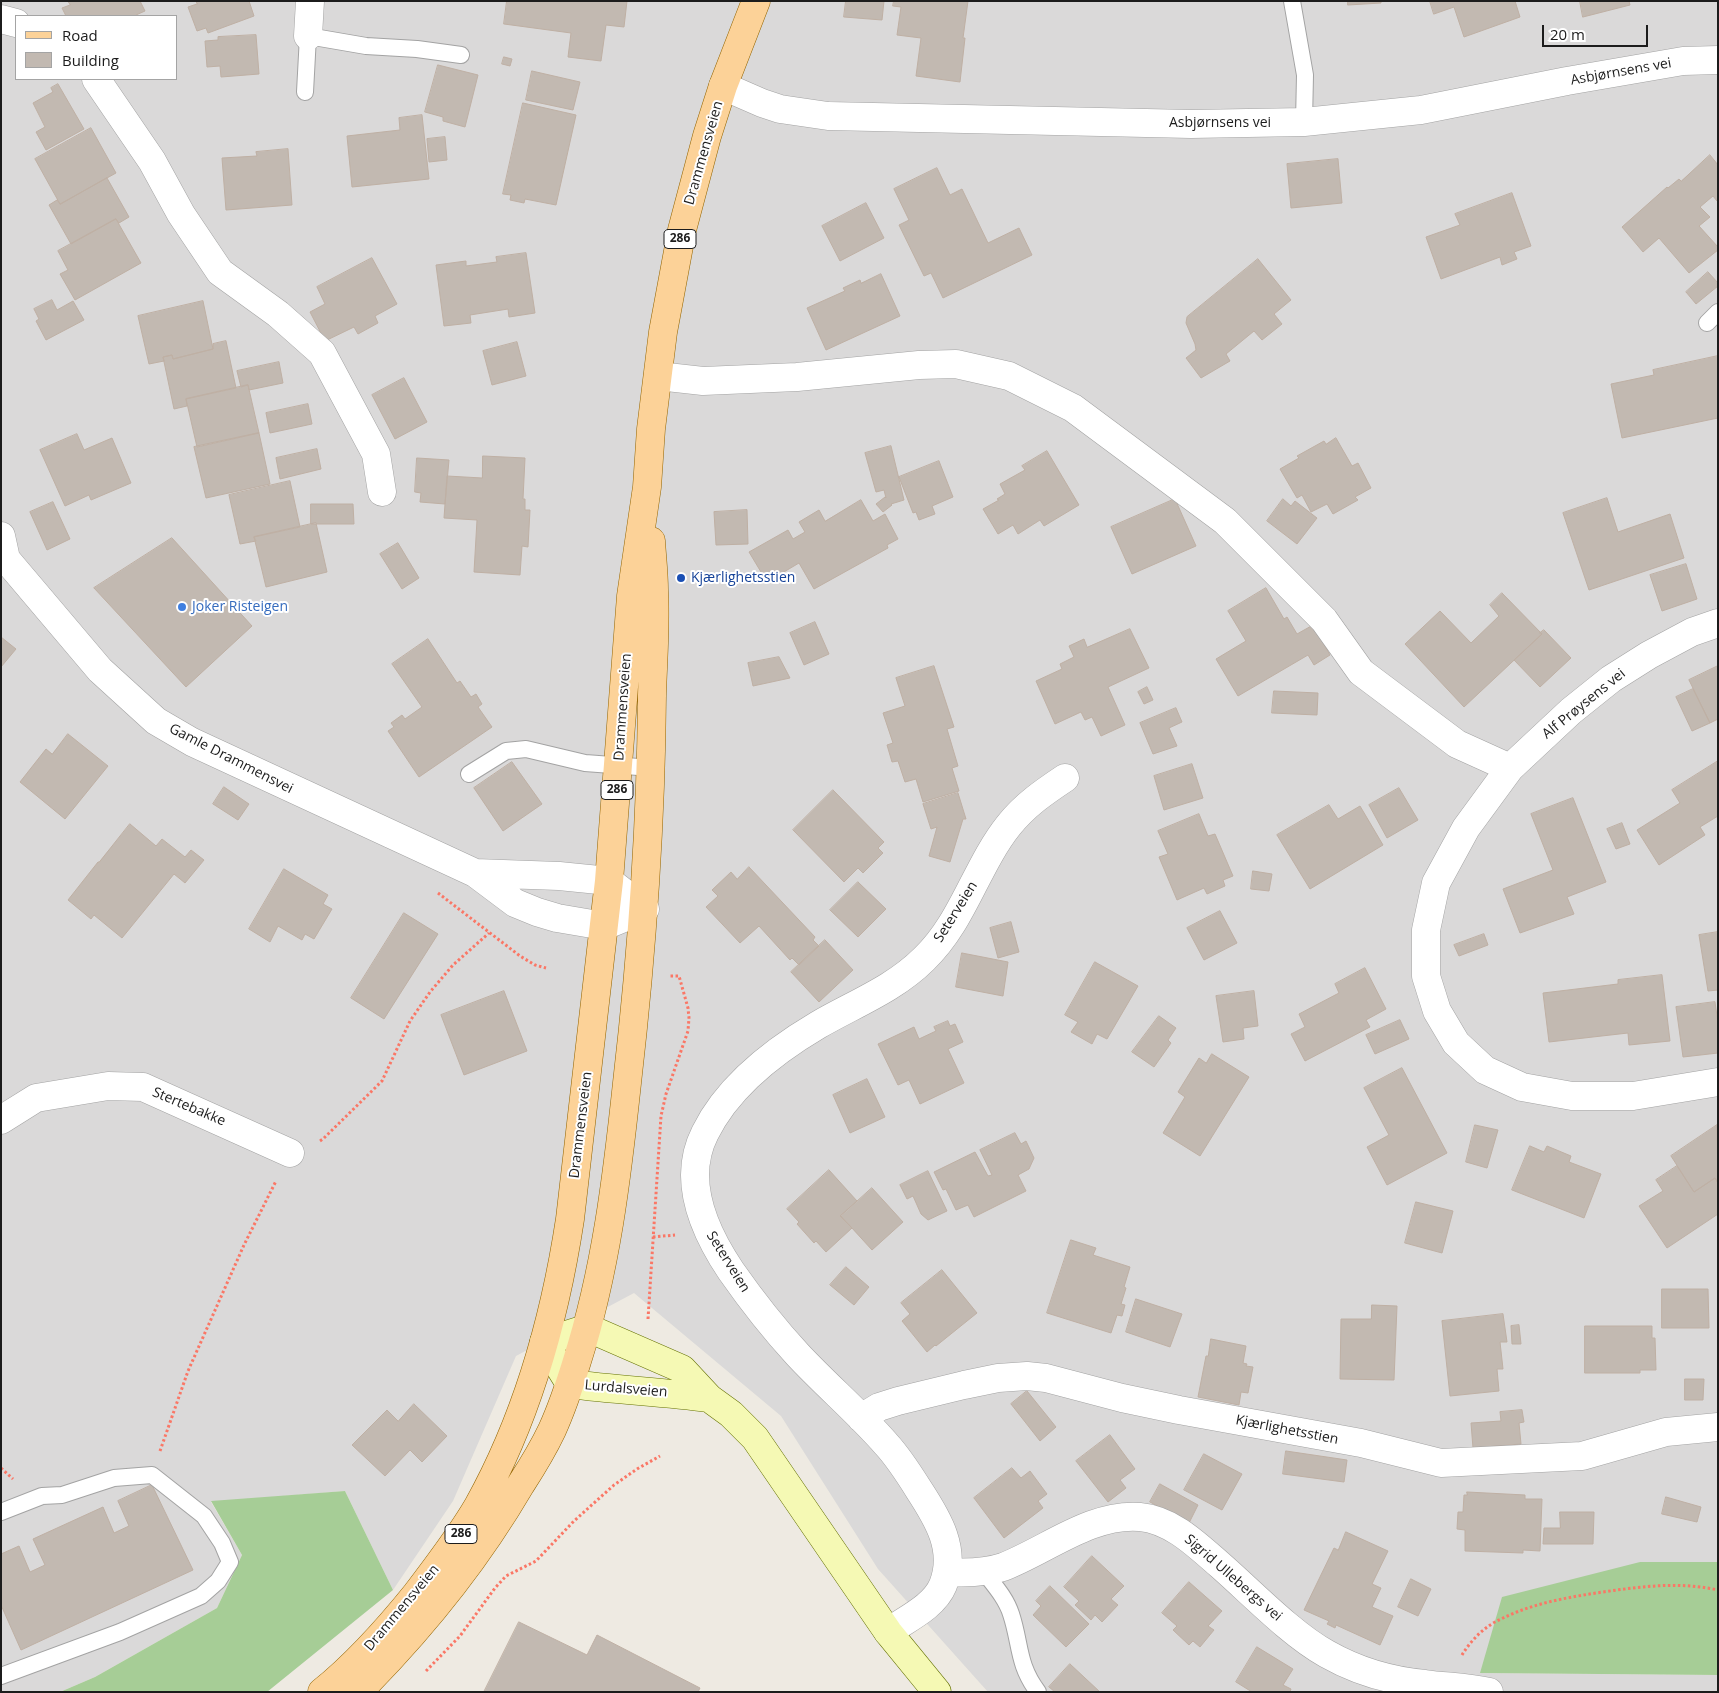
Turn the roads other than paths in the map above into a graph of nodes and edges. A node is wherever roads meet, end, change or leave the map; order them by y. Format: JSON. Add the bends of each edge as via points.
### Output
{"nodes":[{"id":1,"x":310,"y":1,"type":"edge"},
{"id":2,"x":756,"y":1,"type":"edge"},
{"id":3,"x":1292,"y":1,"type":"edge"},
{"id":4,"x":1,"y":19,"type":"edge"},
{"id":5,"x":15,"y":23,"type":"edge"},
{"id":6,"x":308,"y":36,"type":"junction"},
{"id":7,"x":462,"y":54,"type":"dead end"},
{"id":8,"x":1718,"y":60,"type":"edge"},
{"id":9,"x":97,"y":80,"type":"edge"},
{"id":10,"x":723,"y":86,"type":"junction"},
{"id":11,"x":305,"y":92,"type":"dead end"},
{"id":12,"x":1304,"y":122,"type":"junction"},
{"id":13,"x":658,"y":376,"type":"junction"},
{"id":14,"x":647,"y":487,"type":"junction"},
{"id":15,"x":382,"y":492,"type":"dead end"},
{"id":16,"x":3,"y":552,"type":"edge"},
{"id":17,"x":1718,"y":623,"type":"edge"},
{"id":18,"x":619,"y":765,"type":"junction"},
{"id":19,"x":652,"y":768,"type":"junction"},
{"id":20,"x":1510,"y":768,"type":"junction"},
{"id":21,"x":469,"y":774,"type":"dead end"},
{"id":22,"x":1065,"y":778,"type":"dead end"},
{"id":23,"x":475,"y":873,"type":"junction"},
{"id":24,"x":609,"y":881,"type":"junction"},
{"id":25,"x":644,"y":909,"type":"junction"},
{"id":26,"x":604,"y":926,"type":"junction"},
{"id":27,"x":1718,"y":1082,"type":"edge"},
{"id":28,"x":1,"y":1120,"type":"edge"},
{"id":29,"x":290,"y":1152,"type":"road end"},
{"id":30,"x":588,"y":1328,"type":"junction"},
{"id":31,"x":544,"y":1342,"type":"junction"},
{"id":32,"x":570,"y":1384,"type":"junction"},
{"id":33,"x":709,"y":1398,"type":"junction"},
{"id":34,"x":861,"y":1418,"type":"junction"},
{"id":35,"x":1718,"y":1427,"type":"edge"},
{"id":36,"x":1,"y":1512,"type":"edge"},
{"id":37,"x":947,"y":1572,"type":"junction"},
{"id":38,"x":984,"y":1572,"type":"junction"},
{"id":39,"x":888,"y":1632,"type":"junction"},
{"id":40,"x":1,"y":1676,"type":"edge"},
{"id":41,"x":322,"y":1692,"type":"edge"},
{"id":42,"x":358,"y":1692,"type":"edge"},
{"id":43,"x":937,"y":1692,"type":"edge"},
{"id":44,"x":1038,"y":1692,"type":"edge"},
{"id":45,"x":1488,"y":1692,"type":"edge"}],
"edges":[{"from":1,"to":6,"type":"street"},
{"from":2,"to":10,"type":"main road","name":"Drammensveien","number":"286"},
{"from":3,"to":12,"type":"lane","via":[[1305,75]]},
{"from":4,"to":5,"type":"street"},
{"from":6,"to":7,"type":"lane","via":[[366,46]]},
{"from":6,"to":11,"type":"lane"},
{"from":8,"to":12,"type":"street","name":"Asbjørnsens vei","via":[[1673,63],[1421,110]]},
{"from":9,"to":15,"type":"street","via":[[152,161],[180,214],[220,272],[278,314],[322,353],[376,454]]},
{"from":10,"to":12,"type":"street","name":"Asbjørnsens vei","via":[[780,109],[828,116],[1191,124]]},
{"from":10,"to":13,"type":"main road","name":"Drammensveien","number":"286","via":[[682,230]]},
{"from":13,"to":14,"type":"main road","name":"Drammensveien","number":"286"},
{"from":13,"to":20,"type":"street","via":[[703,381],[956,364],[1009,376],[1073,408],[1225,521],[1324,620],[1360,672],[1457,744]]},
{"from":14,"to":18,"type":"main road","name":"Drammensveien","number":"286","via":[[631,596]]},
{"from":14,"to":19,"type":"main road","name":"Drammensveien","number":"286","via":[[654,592]]},
{"from":16,"to":23,"type":"street","name":"Gamle Drammensvei","via":[[100,670],[156,721],[230,761]]},
{"from":17,"to":20,"type":"street","name":"Alf Prøysens vei","via":[[1692,632],[1611,679]]},
{"from":18,"to":19,"type":"lane"},
{"from":18,"to":21,"type":"lane","via":[[585,762],[526,749],[506,751]]},
{"from":18,"to":24,"type":"main road","name":"Drammensveien","number":"286"},
{"from":19,"to":25,"type":"main road","name":"Drammensveien","number":"286"},
{"from":20,"to":27,"type":"street","name":"Alf Prøysens vei","via":[[1466,828],[1436,883],[1426,930],[1426,976],[1438,1011],[1456,1043],[1485,1070],[1514,1084],[1572,1096],[1633,1096]]},
{"from":22,"to":34,"type":"street","name":"Seterveien","via":[[1033,800],[1008,826],[945,935],[925,958],[904,976],[819,1025],[762,1064],[717,1113],[696,1155],[694,1172],[699,1205],[723,1259],[778,1332]]},
{"from":23,"to":24,"type":"street","name":"Gamle Drammensvei"},
{"from":23,"to":26,"type":"street","name":"Gamle Drammensvei","via":[[522,906],[557,918]]},
{"from":24,"to":25,"type":"street"},
{"from":24,"to":26,"type":"main road","name":"Drammensveien","number":"286"},
{"from":25,"to":26,"type":"street"},
{"from":25,"to":30,"type":"main road","name":"Drammensveien","number":"286","via":[[617,1173],[604,1259]]},
{"from":26,"to":31,"type":"main road","name":"Drammensveien","number":"286","via":[[568,1229]]},
{"from":28,"to":29,"type":"street","name":"Stertebakke","via":[[36,1098],[108,1086],[142,1087]]},
{"from":30,"to":31,"type":"main road"},
{"from":30,"to":32,"type":"main road","name":"Drammensveien","number":"286"},
{"from":30,"to":33,"type":"main road","name":"Lurdalsveien","via":[[682,1369]]},
{"from":31,"to":32,"type":"main road","name":"Lurdalsveien"},
{"from":31,"to":41,"type":"main road","name":"Drammensveien","number":"286","via":[[496,1473],[461,1534],[379,1639]]},
{"from":32,"to":33,"type":"main road","name":"Lurdalsveien"},
{"from":32,"to":42,"type":"main road","name":"Drammensveien","number":"286","via":[[552,1430],[478,1553],[422,1625]]},
{"from":33,"to":39,"type":"main road","name":"Lurdalsveien","via":[[755,1438]]},
{"from":34,"to":35,"type":"street","name":"Kjærlighetsstien","via":[[898,1401],[998,1378],[1026,1376],[1169,1408],[1361,1443],[1441,1463],[1582,1456],[1666,1432]]},
{"from":34,"to":37,"type":"street","name":"Seterveien","via":[[904,1466],[935,1514],[946,1542]]},
{"from":36,"to":40,"type":"lane","via":[[42,1496],[62,1495],[114,1478],[152,1476],[204,1516],[230,1562],[218,1581],[201,1596],[120,1632]]},
{"from":37,"to":38,"type":"street","name":"Sigrid Ullebergs vei"},
{"from":37,"to":39,"type":"street","name":"Seterveien","via":[[935,1598]]},
{"from":38,"to":44,"type":"lane","via":[[1011,1614],[1024,1667]]},
{"from":38,"to":45,"type":"street","name":"Sigrid Ullebergs vei","via":[[1024,1558],[1097,1522],[1116,1517],[1157,1521],[1177,1530],[1195,1544],[1279,1618],[1327,1654],[1358,1669],[1384,1676]]},
{"from":39,"to":43,"type":"main road","name":"Lurdalsveien"}]}
